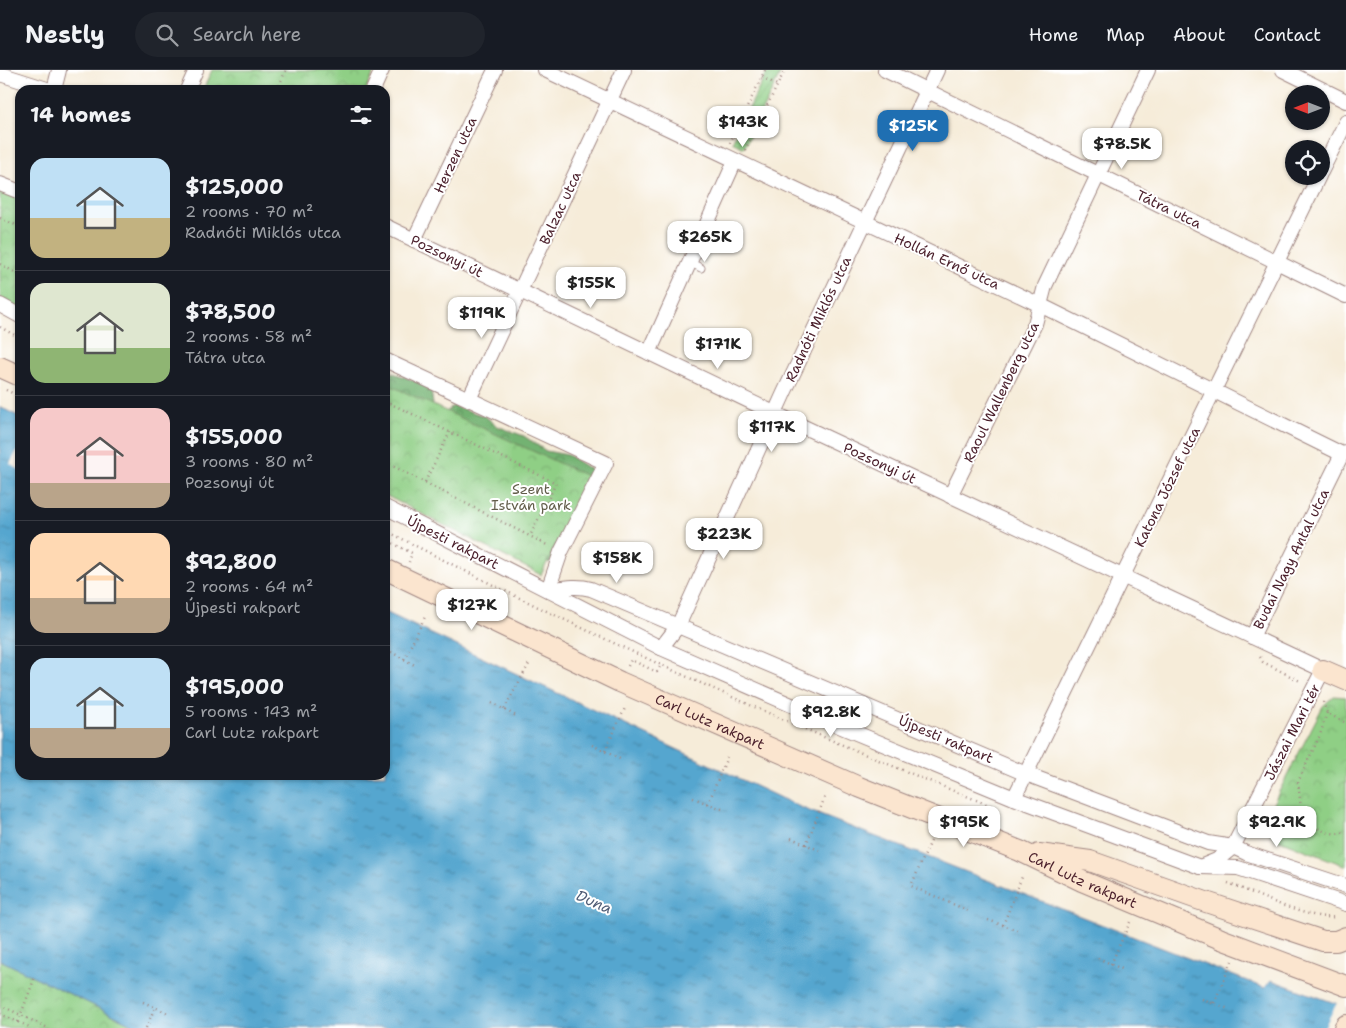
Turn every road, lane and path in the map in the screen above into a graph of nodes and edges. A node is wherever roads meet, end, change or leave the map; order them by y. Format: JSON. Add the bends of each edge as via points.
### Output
{"nodes":[{"id":1,"x":59,"y":70,"type":"edge"},
{"id":2,"x":196,"y":70,"type":"edge"},
{"id":3,"x":286,"y":70,"type":"edge"},
{"id":4,"x":382,"y":70,"type":"edge"},
{"id":5,"x":495,"y":70,"type":"edge"},
{"id":6,"x":545,"y":70,"type":"edge"},
{"id":7,"x":624,"y":70,"type":"edge"},
{"id":8,"x":765,"y":70,"type":"edge"},
{"id":9,"x":784,"y":70,"type":"edge"},
{"id":10,"x":885,"y":70,"type":"edge"},
{"id":11,"x":937,"y":70,"type":"edge"},
{"id":12,"x":1148,"y":70,"type":"edge"},
{"id":13,"x":1283,"y":70,"type":"edge"},
{"id":14,"x":0,"y":74,"type":"edge"},
{"id":15,"x":762,"y":77,"type":"junction"},
{"id":16,"x":34,"y":85,"type":"edge"},
{"id":17,"x":55,"y":85,"type":"edge"},
{"id":18,"x":189,"y":85,"type":"edge"},
{"id":19,"x":279,"y":85,"type":"edge"},
{"id":20,"x":375,"y":85,"type":"edge"},
{"id":21,"x":778,"y":85,"type":"junction"},
{"id":22,"x":927,"y":90,"type":"junction"},
{"id":23,"x":610,"y":101,"type":"junction"},
{"id":24,"x":1346,"y":101,"type":"edge"},
{"id":25,"x":741,"y":119,"type":"junction"},
{"id":26,"x":1346,"y":122,"type":"edge"},
{"id":27,"x":756,"y":127,"type":"junction"},
{"id":28,"x":1330,"y":154,"type":"edge"},
{"id":29,"x":732,"y":160,"type":"junction"},
{"id":30,"x":1098,"y":174,"type":"junction"},
{"id":31,"x":0,"y":184,"type":"edge"},
{"id":32,"x":1315,"y":185,"type":"edge"},
{"id":33,"x":15,"y":190,"type":"edge"},
{"id":34,"x":0,"y":218,"type":"edge"},
{"id":35,"x":863,"y":222,"type":"junction"},
{"id":36,"x":15,"y":225,"type":"edge"},
{"id":37,"x":390,"y":228,"type":"edge"},
{"id":38,"x":414,"y":240,"type":"junction"},
{"id":39,"x":1277,"y":262,"type":"junction"},
{"id":40,"x":0,"y":264,"type":"edge"},
{"id":41,"x":15,"y":272,"type":"edge"},
{"id":42,"x":520,"y":292,"type":"junction"},
{"id":43,"x":1346,"y":296,"type":"edge"},
{"id":44,"x":1040,"y":305,"type":"junction"},
{"id":45,"x":0,"y":306,"type":"edge"},
{"id":46,"x":15,"y":314,"type":"edge"},
{"id":47,"x":0,"y":327,"type":"edge"},
{"id":48,"x":15,"y":335,"type":"edge"},
{"id":49,"x":649,"y":353,"type":"junction"},
{"id":50,"x":390,"y":362,"type":"edge"},
{"id":51,"x":0,"y":367,"type":"edge"},
{"id":52,"x":15,"y":374,"type":"edge"},
{"id":53,"x":0,"y":387,"type":"edge"},
{"id":54,"x":1214,"y":391,"type":"junction"},
{"id":55,"x":15,"y":395,"type":"edge"},
{"id":56,"x":469,"y":399,"type":"junction"},
{"id":57,"x":390,"y":403,"type":"edge"},
{"id":58,"x":774,"y":413,"type":"junction"},
{"id":59,"x":450,"y":432,"type":"junction"},
{"id":60,"x":1343,"y":460,"type":"edge"},
{"id":61,"x":390,"y":464,"type":"edge"},
{"id":62,"x":425,"y":482,"type":"junction"},
{"id":63,"x":950,"y":496,"type":"junction"},
{"id":64,"x":390,"y":510,"type":"edge"},
{"id":65,"x":530,"y":536,"type":"junction"},
{"id":66,"x":390,"y":542,"type":"edge"},
{"id":67,"x":561,"y":552,"type":"junction"},
{"id":68,"x":412,"y":553,"type":"dead end"},
{"id":69,"x":390,"y":570,"type":"edge"},
{"id":70,"x":1123,"y":577,"type":"junction"},
{"id":71,"x":548,"y":590,"type":"junction"},
{"id":72,"x":426,"y":615,"type":"dead end"},
{"id":73,"x":678,"y":626,"type":"junction"},
{"id":74,"x":1252,"y":637,"type":"junction"},
{"id":75,"x":661,"y":648,"type":"junction"},
{"id":76,"x":391,"y":652,"type":"dead end"},
{"id":77,"x":404,"y":659,"type":"junction"},
{"id":78,"x":631,"y":660,"type":"dead end"},
{"id":79,"x":529,"y":664,"type":"dead end"},
{"id":80,"x":661,"y":665,"type":"dead end"},
{"id":81,"x":416,"y":666,"type":"dead end"},
{"id":82,"x":1323,"y":670,"type":"junction"},
{"id":83,"x":1346,"y":680,"type":"edge"},
{"id":84,"x":1317,"y":691,"type":"junction"},
{"id":85,"x":492,"y":703,"type":"dead end"},
{"id":86,"x":626,"y":706,"type":"dead end"},
{"id":87,"x":504,"y":709,"type":"junction"},
{"id":88,"x":1326,"y":713,"type":"junction"},
{"id":89,"x":518,"y":717,"type":"dead end"},
{"id":90,"x":1346,"y":723,"type":"edge"},
{"id":91,"x":592,"y":745,"type":"dead end"},
{"id":92,"x":605,"y":751,"type":"junction"},
{"id":93,"x":727,"y":757,"type":"dead end"},
{"id":94,"x":620,"y":759,"type":"dead end"},
{"id":95,"x":1026,"y":774,"type":"junction"},
{"id":96,"x":693,"y":798,"type":"dead end"},
{"id":97,"x":825,"y":798,"type":"dead end"},
{"id":98,"x":1014,"y":798,"type":"junction"},
{"id":99,"x":708,"y":804,"type":"junction"},
{"id":100,"x":722,"y":809,"type":"dead end"},
{"id":101,"x":1302,"y":818,"type":"junction"},
{"id":102,"x":1346,"y":832,"type":"edge"},
{"id":103,"x":1250,"y":836,"type":"dead end"},
{"id":104,"x":791,"y":838,"type":"dead end"},
{"id":105,"x":931,"y":842,"type":"dead end"},
{"id":106,"x":806,"y":845,"type":"junction"},
{"id":107,"x":1233,"y":847,"type":"junction"},
{"id":108,"x":819,"y":850,"type":"dead end"},
{"id":109,"x":1020,"y":851,"type":"junction"},
{"id":110,"x":1200,"y":867,"type":"junction"},
{"id":111,"x":1022,"y":877,"type":"dead end"},
{"id":112,"x":1346,"y":886,"type":"edge"},
{"id":113,"x":1346,"y":904,"type":"edge"},
{"id":114,"x":971,"y":912,"type":"dead end"},
{"id":115,"x":1132,"y":919,"type":"dead end"},
{"id":116,"x":988,"y":920,"type":"dead end"},
{"id":117,"x":1003,"y":925,"type":"junction"},
{"id":118,"x":1017,"y":930,"type":"dead end"},
{"id":119,"x":1346,"y":936,"type":"edge"},
{"id":120,"x":1098,"y":958,"type":"dead end"},
{"id":121,"x":1232,"y":960,"type":"dead end"},
{"id":122,"x":1112,"y":964,"type":"junction"},
{"id":123,"x":1124,"y":970,"type":"dead end"},
{"id":124,"x":35,"y":977,"type":"dead end"},
{"id":125,"x":1346,"y":986,"type":"edge"},
{"id":126,"x":1202,"y":999,"type":"dead end"},
{"id":127,"x":143,"y":1002,"type":"dead end"},
{"id":128,"x":1214,"y":1003,"type":"junction"},
{"id":129,"x":0,"y":1005,"type":"edge"},
{"id":130,"x":155,"y":1007,"type":"junction"},
{"id":131,"x":1229,"y":1009,"type":"dead end"},
{"id":132,"x":168,"y":1013,"type":"dead end"},
{"id":133,"x":0,"y":1014,"type":"edge"},
{"id":134,"x":21,"y":1015,"type":"junction"},
{"id":135,"x":18,"y":1022,"type":"junction"},
{"id":136,"x":32,"y":1028,"type":"edge"},
{"id":137,"x":48,"y":1028,"type":"edge"},
{"id":138,"x":146,"y":1028,"type":"edge"}],
"edges":[{"from":1,"to":17,"type":"street"},
{"from":2,"to":18,"type":"street"},
{"from":3,"to":19,"type":"path"},
{"from":4,"to":20,"type":"street"},
{"from":5,"to":38,"type":"street","name":"Herzen utca"},
{"from":6,"to":23,"type":"street","name":"Hollán Ernő utca"},
{"from":7,"to":23,"type":"street","name":"Balzac utca"},
{"from":8,"to":15,"type":"path"},
{"from":9,"to":21,"type":"path"},
{"from":10,"to":22,"type":"street","name":"Tátra utca"},
{"from":11,"to":22,"type":"street","name":"Radnóti Miklós utca"},
{"from":12,"to":30,"type":"street","name":"Raoul Wallenberg utca"},
{"from":13,"to":24,"type":"street"},
{"from":14,"to":16,"type":"street"},
{"from":15,"to":21,"type":"path"},
{"from":15,"to":25,"type":"path"},
{"from":21,"to":27,"type":"path"},
{"from":22,"to":30,"type":"street","name":"Tátra utca"},
{"from":22,"to":35,"type":"street","name":"Radnóti Miklós utca"},
{"from":23,"to":29,"type":"street","name":"Hollán Ernő utca"},
{"from":23,"to":42,"type":"street","name":"Balzac utca"},
{"from":25,"to":27,"type":"path"},
{"from":25,"to":29,"type":"path"},
{"from":26,"to":28,"type":"street"},
{"from":27,"to":29,"type":"path"},
{"from":29,"to":35,"type":"street","name":"Hollán Ernő utca"},
{"from":29,"to":49,"type":"street","via":[[695,265]]},
{"from":30,"to":39,"type":"street","name":"Tátra utca"},
{"from":30,"to":44,"type":"street","name":"Raoul Wallenberg utca","via":[[1044,286]]},
{"from":31,"to":33,"type":"street"},
{"from":32,"to":39,"type":"street","name":"Katona József utca"},
{"from":34,"to":36,"type":"path"},
{"from":35,"to":44,"type":"street","name":"Hollán Ernő utca"},
{"from":35,"to":58,"type":"street","name":"Radnóti Miklós utca"},
{"from":37,"to":38,"type":"street","name":"Pozsonyi út"},
{"from":38,"to":42,"type":"street","name":"Pozsonyi út"},
{"from":39,"to":43,"type":"street","name":"Tátra utca"},
{"from":39,"to":54,"type":"street","name":"Katona József utca"},
{"from":40,"to":41,"type":"path"},
{"from":42,"to":49,"type":"street","name":"Pozsonyi út"},
{"from":42,"to":56,"type":"street","name":"Balzac utca"},
{"from":44,"to":54,"type":"street","name":"Hollán Ernő utca"},
{"from":44,"to":63,"type":"street","name":"Raoul Wallenberg utca","via":[[1036,324]]},
{"from":45,"to":46,"type":"street"},
{"from":47,"to":48,"type":"path"},
{"from":49,"to":58,"type":"street","name":"Pozsonyi út"},
{"from":50,"to":56,"type":"street"},
{"from":51,"to":52,"type":"main road"},
{"from":53,"to":55,"type":"path"},
{"from":54,"to":60,"type":"street","name":"Hollán Ernő utca"},
{"from":54,"to":70,"type":"street","name":"Katona József utca"},
{"from":56,"to":67,"type":"street","via":[[606,463]]},
{"from":57,"to":59,"type":"path"},
{"from":58,"to":63,"type":"street","name":"Pozsonyi út"},
{"from":58,"to":73,"type":"street","name":"Radnóti Miklós utca"},
{"from":59,"to":62,"type":"path"},
{"from":59,"to":65,"type":"path","via":[[556,483]]},
{"from":60,"to":74,"type":"street","name":"Budai Nagy Antal utca"},
{"from":61,"to":62,"type":"path"},
{"from":62,"to":65,"type":"path"},
{"from":63,"to":70,"type":"street","name":"Pozsonyi út"},
{"from":64,"to":71,"type":"street","name":"Újpesti rakpart"},
{"from":65,"to":67,"type":"path"},
{"from":66,"to":68,"type":"path"},
{"from":67,"to":71,"type":"street"},
{"from":69,"to":109,"type":"main road","name":"Carl Lutz rakpart","via":[[665,702],[859,787]]},
{"from":70,"to":74,"type":"street","name":"Pozsonyi út"},
{"from":70,"to":95,"type":"street","name":"Katona József utca"},
{"from":71,"to":73,"type":"street","name":"Újpesti rakpart","via":[[582,586]]},
{"from":71,"to":75,"type":"street","name":"Újpesti rakpart"},
{"from":72,"to":77,"type":"path"},
{"from":73,"to":75,"type":"street","name":"Radnóti Miklós utca"},
{"from":73,"to":95,"type":"street","name":"Újpesti rakpart"},
{"from":74,"to":82,"type":"street","name":"Pozsonyi út"},
{"from":74,"to":84,"type":"path","via":[[1262,662]]},
{"from":75,"to":98,"type":"street","name":"Újpesti rakpart"},
{"from":76,"to":77,"type":"path"},
{"from":77,"to":81,"type":"path"},
{"from":78,"to":80,"type":"path","via":[[658,672]]},
{"from":79,"to":87,"type":"path"},
{"from":82,"to":83,"type":"main road"},
{"from":82,"to":84,"type":"street","name":"Jászai Mari tér"},
{"from":84,"to":88,"type":"path"},
{"from":84,"to":107,"type":"street","name":"Jászai Mari tér"},
{"from":85,"to":87,"type":"path"},
{"from":86,"to":92,"type":"path"},
{"from":87,"to":89,"type":"path"},
{"from":88,"to":90,"type":"path"},
{"from":88,"to":101,"type":"path","via":[[1320,735],[1298,782]]},
{"from":91,"to":92,"type":"path"},
{"from":92,"to":94,"type":"path"},
{"from":93,"to":99,"type":"path"},
{"from":95,"to":98,"type":"street","name":"Katona József utca"},
{"from":95,"to":107,"type":"street","name":"Újpesti rakpart","via":[[1208,843]]},
{"from":96,"to":99,"type":"path"},
{"from":97,"to":106,"type":"path"},
{"from":98,"to":110,"type":"street","name":"Újpesti rakpart"},
{"from":99,"to":100,"type":"path"},
{"from":101,"to":102,"type":"path","via":[[1319,830],[1337,835]]},
{"from":101,"to":103,"type":"path"},
{"from":104,"to":106,"type":"path"},
{"from":105,"to":114,"type":"path","via":[[911,886]]},
{"from":106,"to":108,"type":"path"},
{"from":107,"to":110,"type":"street","name":"Jászai Mari tér","via":[[1217,860]]},
{"from":107,"to":112,"type":"street"},
{"from":109,"to":119,"type":"main road","via":[[1090,860],[1323,942]]},
{"from":109,"to":125,"type":"main road","name":"Carl Lutz rakpart","via":[[1221,939]]},
{"from":110,"to":113,"type":"street","via":[[1238,868]]},
{"from":111,"to":117,"type":"path"},
{"from":115,"to":122,"type":"path"},
{"from":116,"to":117,"type":"path"},
{"from":117,"to":118,"type":"path"},
{"from":120,"to":122,"type":"path"},
{"from":121,"to":128,"type":"path"},
{"from":122,"to":123,"type":"path"},
{"from":124,"to":134,"type":"path"},
{"from":126,"to":128,"type":"path"},
{"from":127,"to":130,"type":"path"},
{"from":128,"to":131,"type":"path"},
{"from":129,"to":134,"type":"path"},
{"from":130,"to":132,"type":"path"},
{"from":130,"to":138,"type":"path"},
{"from":133,"to":135,"type":"path"},
{"from":134,"to":135,"type":"path"},
{"from":134,"to":137,"type":"path"},
{"from":135,"to":136,"type":"path"}]}
